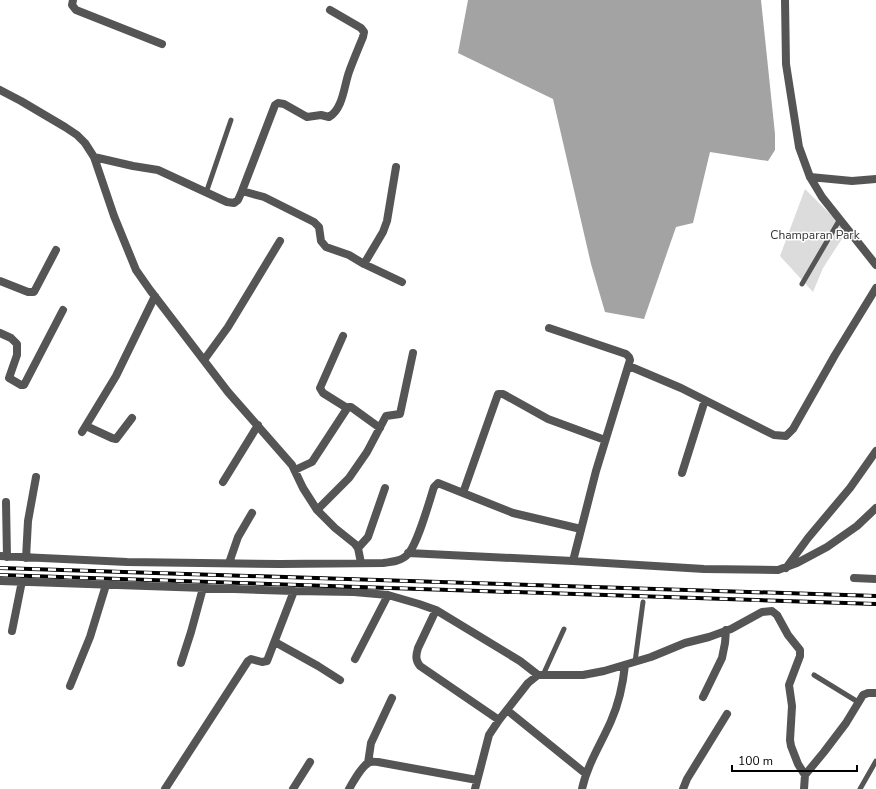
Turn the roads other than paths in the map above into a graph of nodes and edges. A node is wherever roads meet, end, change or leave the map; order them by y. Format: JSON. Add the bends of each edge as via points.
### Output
{"nodes":[{"id":1,"x":73,"y":0,"type":"edge"},
{"id":2,"x":785,"y":0,"type":"edge"},
{"id":3,"x":330,"y":10,"type":"dead end"},
{"id":4,"x":162,"y":44,"type":"dead end"},
{"id":5,"x":0,"y":90,"type":"edge"},
{"id":6,"x":231,"y":120,"type":"dead end"},
{"id":7,"x":94,"y":157,"type":"junction"},
{"id":8,"x":396,"y":167,"type":"dead end"},
{"id":9,"x":810,"y":177,"type":"junction"},
{"id":10,"x":876,"y":179,"type":"edge"},
{"id":11,"x":242,"y":191,"type":"junction"},
{"id":12,"x":206,"y":192,"type":"junction"},
{"id":13,"x":840,"y":219,"type":"junction"},
{"id":14,"x":280,"y":241,"type":"dead end"},
{"id":15,"x":56,"y":250,"type":"dead end"},
{"id":16,"x":364,"y":264,"type":"junction"},
{"id":17,"x":876,"y":265,"type":"edge"},
{"id":18,"x":0,"y":281,"type":"edge"},
{"id":19,"x":402,"y":282,"type":"dead end"},
{"id":20,"x":802,"y":284,"type":"dead end"},
{"id":21,"x":876,"y":288,"type":"edge"},
{"id":22,"x":154,"y":296,"type":"junction"},
{"id":23,"x":63,"y":310,"type":"dead end"},
{"id":24,"x":549,"y":328,"type":"dead end"},
{"id":25,"x":0,"y":333,"type":"edge"},
{"id":26,"x":343,"y":336,"type":"dead end"},
{"id":27,"x":413,"y":353,"type":"dead end"},
{"id":28,"x":204,"y":360,"type":"junction"},
{"id":29,"x":629,"y":366,"type":"junction"},
{"id":30,"x":705,"y":400,"type":"junction"},
{"id":31,"x":347,"y":408,"type":"junction"},
{"id":32,"x":132,"y":418,"type":"dead end"},
{"id":33,"x":258,"y":426,"type":"junction"},
{"id":34,"x":380,"y":428,"type":"junction"},
{"id":35,"x":605,"y":440,"type":"junction"},
{"id":36,"x":876,"y":452,"type":"edge"},
{"id":37,"x":295,"y":470,"type":"junction"},
{"id":38,"x":682,"y":473,"type":"dead end"},
{"id":39,"x":36,"y":477,"type":"dead end"},
{"id":40,"x":223,"y":482,"type":"dead end"},
{"id":41,"x":385,"y":488,"type":"dead end"},
{"id":42,"x":463,"y":493,"type":"junction"},
{"id":43,"x":6,"y":502,"type":"dead end"},
{"id":44,"x":876,"y":508,"type":"edge"},
{"id":45,"x":317,"y":510,"type":"junction"},
{"id":46,"x":252,"y":513,"type":"dead end"},
{"id":47,"x":581,"y":529,"type":"junction"},
{"id":48,"x":358,"y":548,"type":"junction"},
{"id":49,"x":408,"y":553,"type":"junction"},
{"id":50,"x":4,"y":557,"type":"edge"},
{"id":51,"x":26,"y":558,"type":"junction"},
{"id":52,"x":573,"y":561,"type":"junction"},
{"id":53,"x":361,"y":562,"type":"junction"},
{"id":54,"x":229,"y":563,"type":"junction"},
{"id":55,"x":785,"y":568,"type":"junction"},
{"id":56,"x":854,"y":578,"type":"dead end"},
{"id":57,"x":876,"y":579,"type":"edge"},
{"id":58,"x":0,"y":581,"type":"edge"},
{"id":59,"x":22,"y":581,"type":"junction"},
{"id":60,"x":106,"y":584,"type":"junction"},
{"id":61,"x":203,"y":588,"type":"junction"},
{"id":62,"x":294,"y":591,"type":"junction"},
{"id":63,"x":388,"y":595,"type":"junction"},
{"id":64,"x":642,"y":602,"type":"dead end"},
{"id":65,"x":436,"y":610,"type":"junction"},
{"id":66,"x":564,"y":629,"type":"dead end"},
{"id":67,"x":726,"y":630,"type":"junction"},
{"id":68,"x":12,"y":631,"type":"dead end"},
{"id":69,"x":275,"y":642,"type":"junction"},
{"id":70,"x":355,"y":659,"type":"dead end"},
{"id":71,"x":181,"y":662,"type":"dead end"},
{"id":72,"x":636,"y":662,"type":"junction"},
{"id":73,"x":625,"y":665,"type":"junction"},
{"id":74,"x":540,"y":675,"type":"junction"},
{"id":75,"x":814,"y":675,"type":"dead end"},
{"id":76,"x":340,"y":680,"type":"dead end"},
{"id":77,"x":70,"y":686,"type":"dead end"},
{"id":78,"x":876,"y":693,"type":"edge"},
{"id":79,"x":703,"y":697,"type":"dead end"},
{"id":80,"x":392,"y":698,"type":"dead end"},
{"id":81,"x":858,"y":702,"type":"junction"},
{"id":82,"x":507,"y":710,"type":"junction"},
{"id":83,"x":727,"y":714,"type":"dead end"},
{"id":84,"x":499,"y":720,"type":"junction"},
{"id":85,"x":876,"y":761,"type":"edge"},
{"id":86,"x":310,"y":762,"type":"dead end"},
{"id":87,"x":368,"y":763,"type":"junction"},
{"id":88,"x":586,"y":774,"type":"junction"},
{"id":89,"x":805,"y":775,"type":"junction"},
{"id":90,"x":478,"y":780,"type":"junction"},
{"id":91,"x":165,"y":789,"type":"edge"},
{"id":92,"x":293,"y":789,"type":"edge"},
{"id":93,"x":349,"y":789,"type":"edge"},
{"id":94,"x":475,"y":789,"type":"edge"},
{"id":95,"x":582,"y":789,"type":"edge"},
{"id":96,"x":683,"y":789,"type":"edge"},
{"id":97,"x":804,"y":789,"type":"edge"},
{"id":98,"x":860,"y":789,"type":"edge"}],
"edges":[{"from":1,"to":4,"type":"street","via":[[74,9]]},
{"from":2,"to":9,"type":"street","via":[[786,64],[799,147]]},
{"from":3,"to":11,"type":"street","via":[[364,32],[342,100],[329,117],[321,115],[308,118],[284,104],[277,103]]},
{"from":5,"to":7,"type":"street","via":[[77,135]]},
{"from":6,"to":12,"type":"lane"},
{"from":7,"to":12,"type":"street","via":[[158,170]]},
{"from":7,"to":22,"type":"street","via":[[131,260]]},
{"from":8,"to":16,"type":"street","via":[[387,221]]},
{"from":9,"to":10,"type":"street","via":[[852,181]]},
{"from":9,"to":13,"type":"street"},
{"from":11,"to":12,"type":"street","via":[[238,200],[232,204]]},
{"from":11,"to":16,"type":"street","via":[[264,197],[314,222],[319,227],[321,241],[326,247],[349,255]]},
{"from":13,"to":17,"type":"street"},
{"from":13,"to":20,"type":"lane"},
{"from":14,"to":28,"type":"street","via":[[228,327]]},
{"from":15,"to":18,"type":"street","via":[[34,292]]},
{"from":16,"to":19,"type":"street"},
{"from":21,"to":30,"type":"street","via":[[786,436],[774,435]]},
{"from":22,"to":28,"type":"street"},
{"from":22,"to":32,"type":"street","via":[[116,376],[84,429],[115,439]]},
{"from":23,"to":25,"type":"street","via":[[24,385],[9,378],[17,355],[17,344]]},
{"from":24,"to":29,"type":"street","via":[[626,354],[629,357]]},
{"from":26,"to":31,"type":"street","via":[[320,388]]},
{"from":27,"to":34,"type":"street","via":[[400,414],[387,415]]},
{"from":28,"to":33,"type":"street"},
{"from":29,"to":30,"type":"street"},
{"from":29,"to":35,"type":"street"},
{"from":30,"to":38,"type":"street"},
{"from":31,"to":34,"type":"street","via":[[351,407]]},
{"from":31,"to":37,"type":"street","via":[[312,462]]},
{"from":33,"to":37,"type":"street"},
{"from":33,"to":40,"type":"street"},
{"from":34,"to":45,"type":"street","via":[[349,478]]},
{"from":35,"to":42,"type":"street","via":[[548,419],[499,394],[496,396]]},
{"from":35,"to":47,"type":"street"},
{"from":36,"to":55,"type":"street"},
{"from":37,"to":45,"type":"street"},
{"from":39,"to":51,"type":"street","via":[[28,521]]},
{"from":41,"to":48,"type":"street","via":[[368,537]]},
{"from":42,"to":47,"type":"street","via":[[513,513]]},
{"from":42,"to":49,"type":"street","via":[[440,483],[436,484],[415,543]]},
{"from":43,"to":50,"type":"street"},
{"from":44,"to":55,"type":"street","via":[[839,539]]},
{"from":45,"to":48,"type":"street"},
{"from":46,"to":54,"type":"street","via":[[238,537]]},
{"from":47,"to":52,"type":"street"},
{"from":48,"to":53,"type":"street"},
{"from":49,"to":52,"type":"street"},
{"from":49,"to":53,"type":"street","via":[[394,562]]},
{"from":50,"to":51,"type":"street"},
{"from":51,"to":54,"type":"street"},
{"from":52,"to":55,"type":"street","via":[[704,569],[769,571]]},
{"from":53,"to":54,"type":"street"},
{"from":56,"to":57,"type":"street"},
{"from":58,"to":59,"type":"street"},
{"from":59,"to":60,"type":"street"},
{"from":59,"to":68,"type":"street"},
{"from":60,"to":61,"type":"street"},
{"from":60,"to":77,"type":"street","via":[[90,636]]},
{"from":61,"to":62,"type":"street"},
{"from":61,"to":71,"type":"street"},
{"from":62,"to":63,"type":"street"},
{"from":62,"to":69,"type":"street"},
{"from":63,"to":65,"type":"street"},
{"from":63,"to":70,"type":"street"},
{"from":64,"to":72,"type":"lane"},
{"from":65,"to":74,"type":"street"},
{"from":65,"to":84,"type":"street","via":[[418,648],[417,662]]},
{"from":66,"to":74,"type":"lane"},
{"from":67,"to":72,"type":"street"},
{"from":67,"to":79,"type":"street","via":[[722,658]]},
{"from":67,"to":89,"type":"street","via":[[762,612],[772,611],[777,614],[788,635],[800,650],[789,685],[792,706],[790,740],[798,764]]},
{"from":69,"to":76,"type":"street"},
{"from":69,"to":91,"type":"street","via":[[267,661],[248,661]]},
{"from":72,"to":73,"type":"street"},
{"from":73,"to":74,"type":"street","via":[[583,675]]},
{"from":73,"to":88,"type":"street","via":[[623,684],[612,720]]},
{"from":74,"to":82,"type":"street","via":[[528,683]]},
{"from":75,"to":81,"type":"lane"},
{"from":78,"to":81,"type":"street","via":[[865,693]]},
{"from":80,"to":87,"type":"street","via":[[371,743]]},
{"from":81,"to":89,"type":"street","via":[[846,723]]},
{"from":82,"to":84,"type":"street"},
{"from":82,"to":88,"type":"street"},
{"from":83,"to":96,"type":"street"},
{"from":84,"to":90,"type":"street","via":[[489,735]]},
{"from":85,"to":98,"type":"lane"},
{"from":86,"to":92,"type":"street"},
{"from":87,"to":90,"type":"street","via":[[378,762]]},
{"from":87,"to":93,"type":"street"},
{"from":88,"to":95,"type":"street"},
{"from":89,"to":97,"type":"street"},
{"from":90,"to":94,"type":"street"}]}
